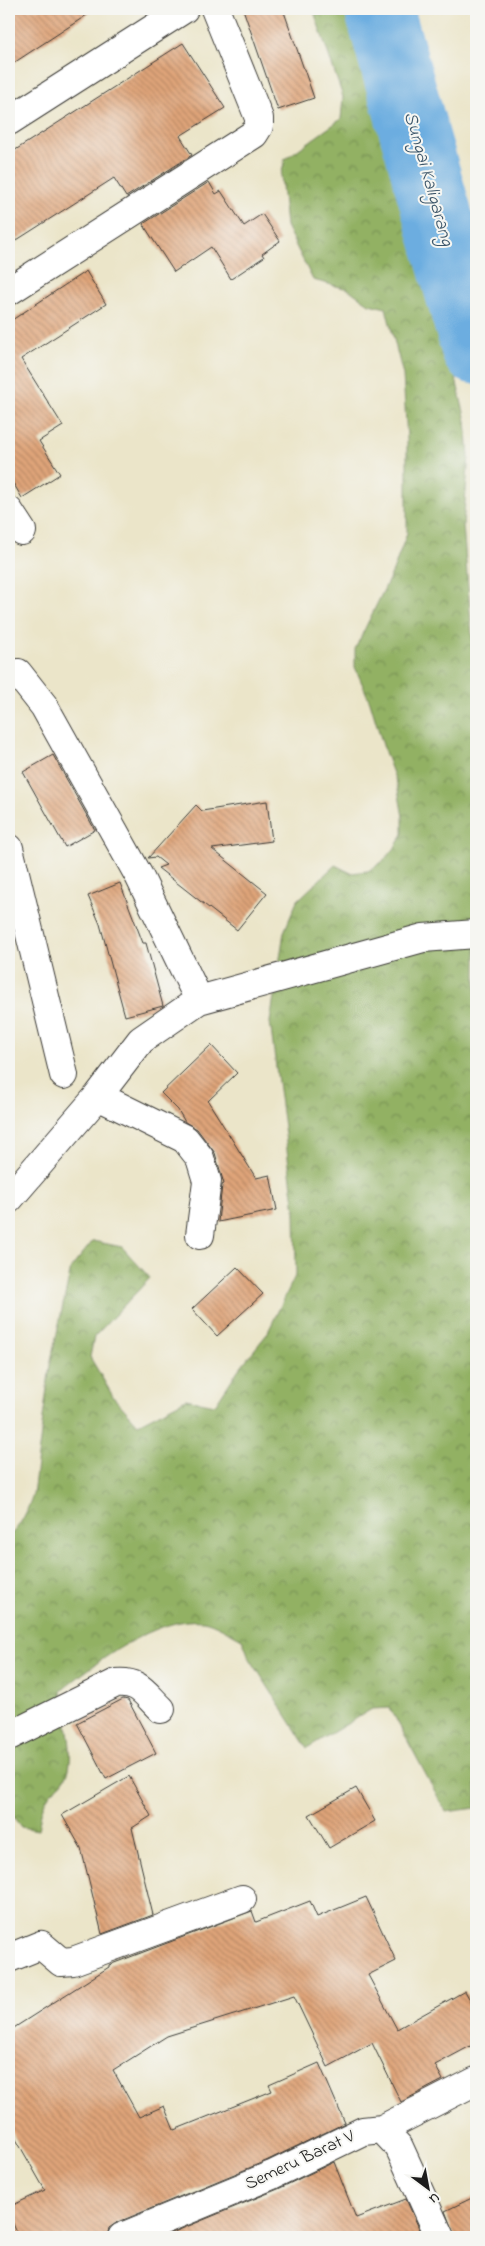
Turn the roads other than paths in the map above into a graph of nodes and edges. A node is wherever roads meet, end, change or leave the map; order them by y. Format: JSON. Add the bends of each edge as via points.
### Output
{"nodes":[{"id":1,"x":184,"y":9,"type":"edge"},
{"id":2,"x":215,"y":9,"type":"edge"},
{"id":3,"x":9,"y":121,"type":"edge"},
{"id":4,"x":9,"y":291,"type":"edge"},
{"id":5,"x":18,"y":673,"type":"dead end"},
{"id":6,"x":9,"y":848,"type":"edge"},
{"id":7,"x":476,"y":934,"type":"edge"},
{"id":8,"x":199,"y":1000,"type":"junction"},
{"id":9,"x":64,"y":1075,"type":"dead end"},
{"id":10,"x":98,"y":1096,"type":"junction"},
{"id":11,"x":9,"y":1199,"type":"edge"},
{"id":12,"x":200,"y":1235,"type":"dead end"},
{"id":13,"x":161,"y":1709,"type":"dead end"},
{"id":14,"x":9,"y":1736,"type":"edge"},
{"id":15,"x":242,"y":1900,"type":"dead end"},
{"id":16,"x":9,"y":1958,"type":"edge"},
{"id":17,"x":476,"y":2080,"type":"edge"},
{"id":18,"x":382,"y":2129,"type":"junction"},
{"id":19,"x":122,"y":2237,"type":"edge"},
{"id":20,"x":440,"y":2237,"type":"edge"}],
"edges":[{"from":1,"to":3,"type":"street"},
{"from":2,"to":4,"type":"street","via":[[259,118],[254,134]]},
{"from":5,"to":8,"type":"street","via":[[44,706],[139,876]]},
{"from":6,"to":9,"type":"street"},
{"from":7,"to":8,"type":"street","via":[[423,938]]},
{"from":8,"to":10,"type":"street","via":[[141,1040]]},
{"from":10,"to":11,"type":"street"},
{"from":10,"to":12,"type":"street","via":[[185,1138],[200,1158],[207,1181]]},
{"from":13,"to":14,"type":"street","via":[[138,1686],[130,1682],[116,1683]]},
{"from":15,"to":16,"type":"street","via":[[74,1961],[60,1962],[42,1945]]},
{"from":17,"to":18,"type":"street","name":"Semeru Barat V"},
{"from":18,"to":19,"type":"street","name":"Semeru Barat V","via":[[364,2131],[272,2175]]},
{"from":18,"to":20,"type":"street","via":[[399,2147]]}]}
